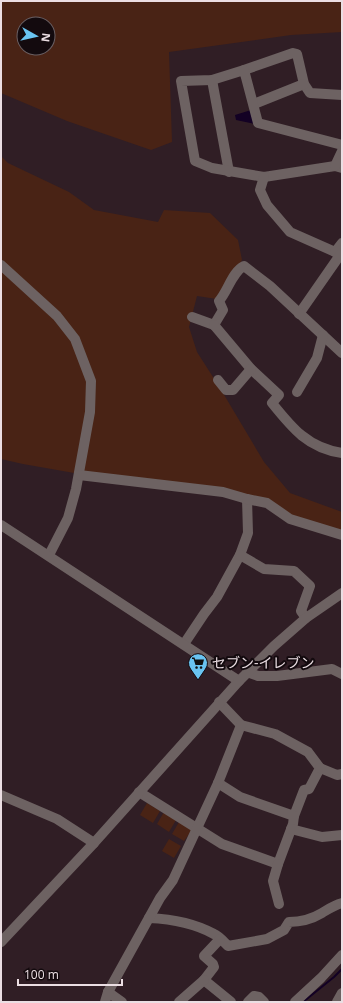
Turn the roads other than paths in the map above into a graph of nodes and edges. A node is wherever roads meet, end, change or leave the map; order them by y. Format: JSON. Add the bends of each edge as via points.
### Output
{"nodes":[{"id":1,"x":244,"y":70,"type":"junction"},
{"id":2,"x":212,"y":80,"type":"junction"},
{"id":3,"x":304,"y":84,"type":"junction"},
{"id":4,"x":342,"y":95,"type":"edge"},
{"id":5,"x":254,"y":104,"type":"junction"},
{"id":6,"x":342,"y":145,"type":"edge"},
{"id":7,"x":342,"y":151,"type":"edge"},
{"id":8,"x":339,"y":167,"type":"edge"},
{"id":9,"x":229,"y":172,"type":"junction"},
{"id":10,"x":264,"y":177,"type":"junction"},
{"id":11,"x":342,"y":243,"type":"edge"},
{"id":12,"x":339,"y":254,"type":"edge"},
{"id":13,"x":1,"y":266,"type":"edge"},
{"id":14,"x":298,"y":314,"type":"junction"},
{"id":15,"x":192,"y":317,"type":"dead end"},
{"id":16,"x":214,"y":325,"type":"junction"},
{"id":17,"x":323,"y":335,"type":"junction"},
{"id":18,"x":342,"y":353,"type":"edge"},
{"id":19,"x":251,"y":369,"type":"junction"},
{"id":20,"x":218,"y":380,"type":"dead end"},
{"id":21,"x":297,"y":392,"type":"dead end"},
{"id":22,"x":342,"y":453,"type":"edge"},
{"id":23,"x":78,"y":475,"type":"junction"},
{"id":24,"x":248,"y":499,"type":"junction"},
{"id":25,"x":1,"y":525,"type":"edge"},
{"id":26,"x":342,"y":535,"type":"edge"},
{"id":27,"x":49,"y":556,"type":"junction"},
{"id":28,"x":240,"y":556,"type":"junction"},
{"id":29,"x":342,"y":594,"type":"edge"},
{"id":30,"x":306,"y":618,"type":"junction"},
{"id":31,"x":184,"y":644,"type":"junction"},
{"id":32,"x":247,"y":672,"type":"junction"},
{"id":33,"x":342,"y":674,"type":"edge"},
{"id":34,"x":239,"y":681,"type":"junction"},
{"id":35,"x":219,"y":702,"type":"junction"},
{"id":36,"x":241,"y":725,"type":"junction"},
{"id":37,"x":320,"y":768,"type":"junction"},
{"id":38,"x":342,"y":774,"type":"edge"},
{"id":39,"x":218,"y":783,"type":"junction"},
{"id":40,"x":139,"y":792,"type":"junction"},
{"id":41,"x":1,"y":795,"type":"edge"},
{"id":42,"x":294,"y":816,"type":"junction"},
{"id":43,"x":197,"y":829,"type":"junction"},
{"id":44,"x":291,"y":829,"type":"junction"},
{"id":45,"x":342,"y":835,"type":"edge"},
{"id":46,"x":94,"y":843,"type":"junction"},
{"id":47,"x":278,"y":864,"type":"junction"},
{"id":48,"x":342,"y":903,"type":"edge"},
{"id":49,"x":279,"y":904,"type":"dead end"},
{"id":50,"x":149,"y":918,"type":"junction"},
{"id":51,"x":220,"y":939,"type":"junction"},
{"id":52,"x":1,"y":942,"type":"edge"},
{"id":53,"x":342,"y":955,"type":"edge"},
{"id":54,"x":204,"y":980,"type":"junction"},
{"id":55,"x":342,"y":993,"type":"edge"},
{"id":56,"x":107,"y":997,"type":"edge"},
{"id":57,"x":122,"y":1002,"type":"edge"},
{"id":58,"x":179,"y":1002,"type":"edge"},
{"id":59,"x":231,"y":1002,"type":"edge"},
{"id":60,"x":248,"y":1002,"type":"edge"},
{"id":61,"x":264,"y":1002,"type":"edge"},
{"id":62,"x":295,"y":1002,"type":"edge"},
{"id":63,"x":337,"y":1002,"type":"edge"}],
"edges":[{"from":1,"to":2,"type":"street"},
{"from":1,"to":3,"type":"street","via":[[293,53],[297,54]]},
{"from":1,"to":5,"type":"street"},
{"from":2,"to":9,"type":"street"},
{"from":2,"to":9,"type":"street","via":[[181,81],[195,161]]},
{"from":3,"to":4,"type":"street","via":[[313,94]]},
{"from":3,"to":5,"type":"street"},
{"from":5,"to":6,"type":"street","via":[[258,123]]},
{"from":7,"to":8,"type":"street"},
{"from":8,"to":10,"type":"street"},
{"from":9,"to":10,"type":"street"},
{"from":10,"to":12,"type":"street","via":[[260,190],[267,205],[290,232]]},
{"from":11,"to":12,"type":"street"},
{"from":12,"to":14,"type":"street"},
{"from":13,"to":23,"type":"street","via":[[62,322],[75,339],[91,381],[90,412]]},
{"from":14,"to":16,"type":"street","via":[[270,286],[244,266],[239,268],[219,301],[223,310]]},
{"from":14,"to":17,"type":"street"},
{"from":15,"to":16,"type":"street"},
{"from":16,"to":19,"type":"street"},
{"from":17,"to":18,"type":"street"},
{"from":17,"to":21,"type":"street","via":[[317,358]]},
{"from":19,"to":20,"type":"street","via":[[233,390],[226,390]]},
{"from":19,"to":22,"type":"street","via":[[279,395],[272,403],[292,428],[328,451]]},
{"from":23,"to":24,"type":"street","via":[[223,492]]},
{"from":23,"to":27,"type":"street","via":[[68,518]]},
{"from":24,"to":26,"type":"street","via":[[267,503],[290,519]]},
{"from":24,"to":28,"type":"street","via":[[248,533]]},
{"from":25,"to":27,"type":"street"},
{"from":27,"to":31,"type":"street"},
{"from":28,"to":30,"type":"street","via":[[264,569],[294,571],[310,586],[302,611]]},
{"from":28,"to":31,"type":"street","via":[[217,597]]},
{"from":29,"to":30,"type":"street"},
{"from":30,"to":32,"type":"street"},
{"from":31,"to":34,"type":"street"},
{"from":32,"to":33,"type":"street","via":[[258,676],[277,676],[332,669]]},
{"from":32,"to":34,"type":"street"},
{"from":34,"to":35,"type":"street"},
{"from":35,"to":36,"type":"street"},
{"from":35,"to":40,"type":"street"},
{"from":36,"to":37,"type":"street","via":[[275,734],[308,752]]},
{"from":36,"to":39,"type":"street"},
{"from":37,"to":38,"type":"street","via":[[337,775]]},
{"from":37,"to":42,"type":"street","via":[[308,789],[304,790]]},
{"from":39,"to":42,"type":"street","via":[[240,797]]},
{"from":39,"to":43,"type":"street"},
{"from":40,"to":43,"type":"street"},
{"from":40,"to":46,"type":"street"},
{"from":41,"to":46,"type":"street","via":[[57,819]]},
{"from":42,"to":44,"type":"street"},
{"from":43,"to":47,"type":"street","via":[[222,844]]},
{"from":43,"to":50,"type":"street","via":[[173,880]]},
{"from":44,"to":45,"type":"street","via":[[322,837]]},
{"from":44,"to":47,"type":"street"},
{"from":46,"to":52,"type":"street"},
{"from":47,"to":49,"type":"street","via":[[273,881]]},
{"from":48,"to":51,"type":"street","via":[[333,905],[310,919],[289,922],[284,930],[267,939],[228,946]]},
{"from":50,"to":51,"type":"street","via":[[184,923],[215,934]]},
{"from":50,"to":56,"type":"street"},
{"from":51,"to":54,"type":"street","via":[[204,956],[214,967]]},
{"from":53,"to":62,"type":"street"},
{"from":54,"to":58,"type":"street"},
{"from":54,"to":59,"type":"street"},
{"from":55,"to":63,"type":"street"},
{"from":56,"to":57,"type":"street"},
{"from":60,"to":61,"type":"street","via":[[254,996]]}]}
